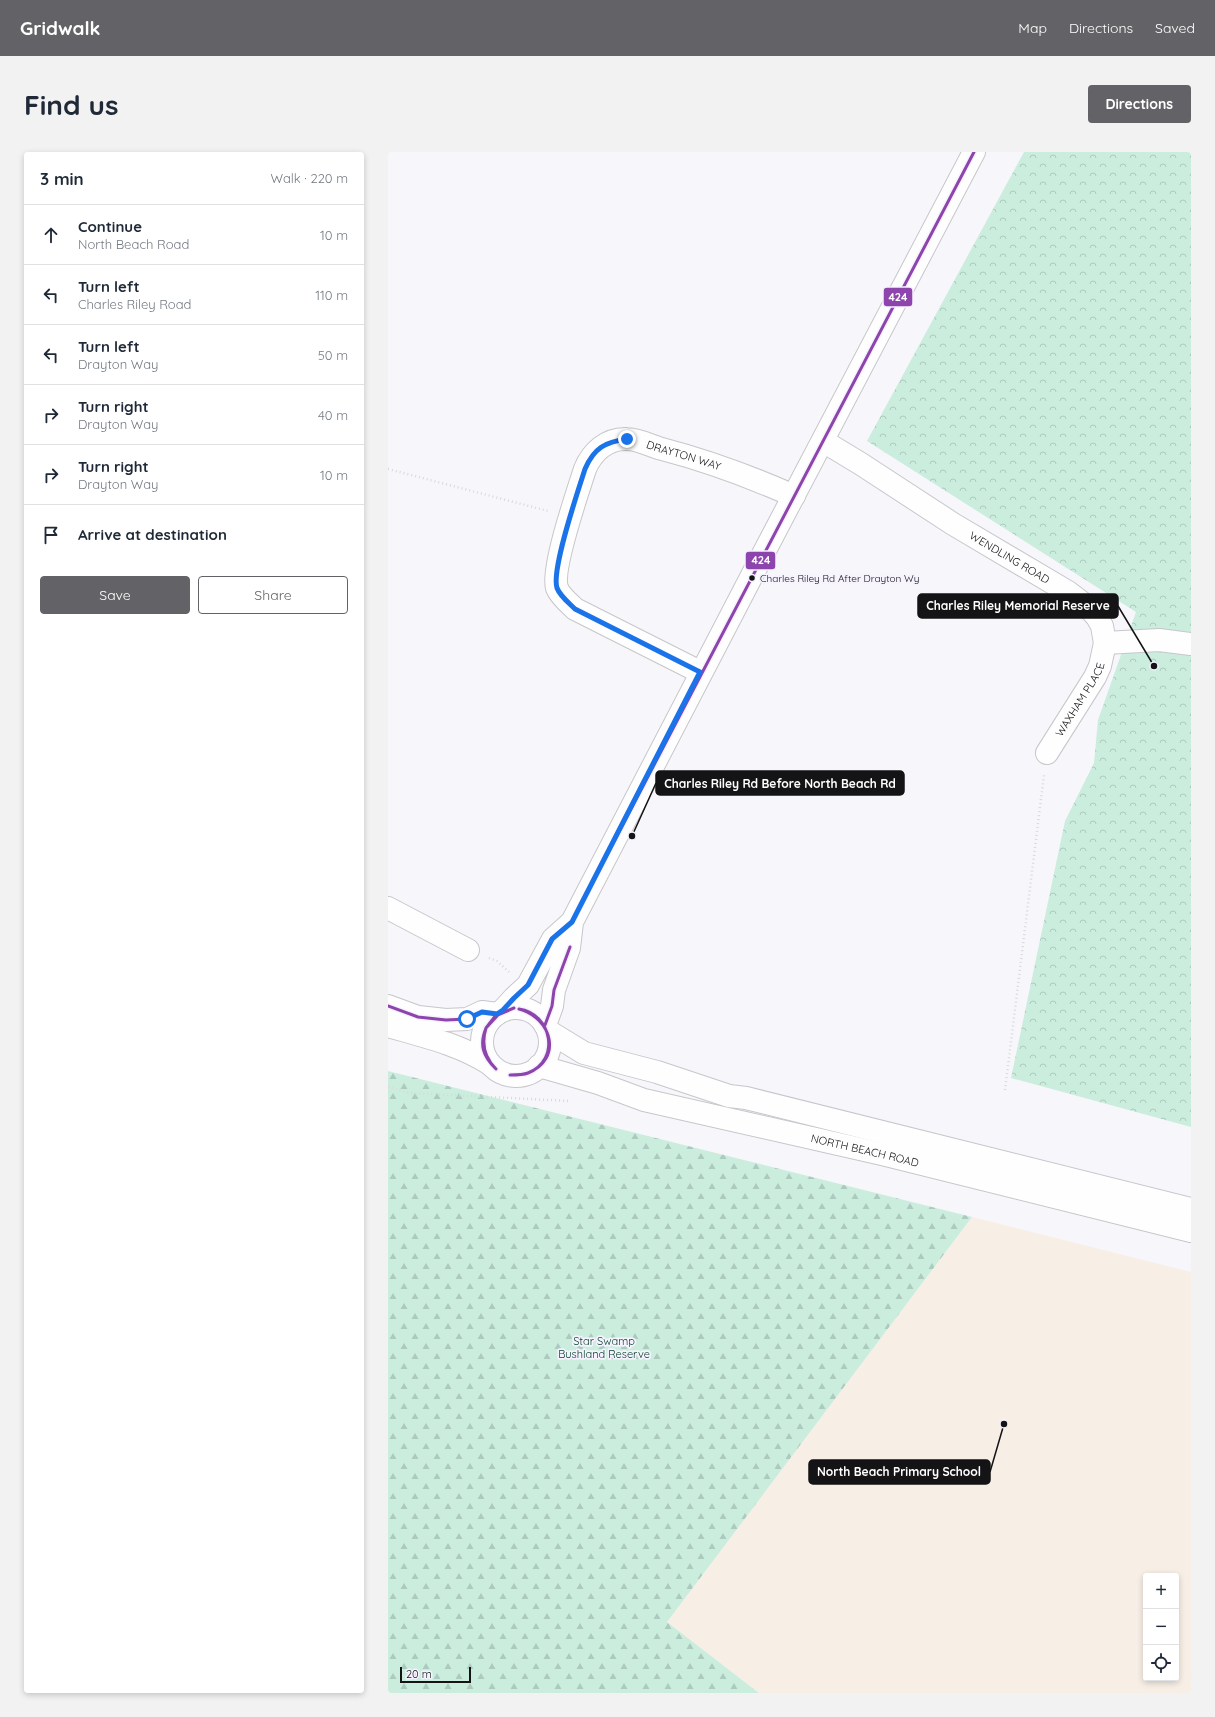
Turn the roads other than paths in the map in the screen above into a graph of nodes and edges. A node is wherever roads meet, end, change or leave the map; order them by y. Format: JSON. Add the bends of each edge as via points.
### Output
{"nodes":[{"id":1,"x":974,"y":152,"type":"edge"},
{"id":2,"x":823,"y":441,"type":"junction"},
{"id":3,"x":794,"y":496,"type":"junction"},
{"id":4,"x":1105,"y":643,"type":"junction"},
{"id":5,"x":1191,"y":644,"type":"edge"},
{"id":6,"x":700,"y":672,"type":"junction"},
{"id":7,"x":1047,"y":753,"type":"road end"},
{"id":8,"x":388,"y":908,"type":"edge"},
{"id":9,"x":572,"y":922,"type":"junction"},
{"id":10,"x":468,"y":950,"type":"dead end"},
{"id":11,"x":388,"y":1006,"type":"edge"},
{"id":12,"x":500,"y":1012,"type":"junction"},
{"id":13,"x":388,"y":1026,"type":"edge"},
{"id":14,"x":546,"y":1028,"type":"junction"},
{"id":15,"x":490,"y":1064,"type":"junction"},
{"id":16,"x":539,"y":1066,"type":"junction"},
{"id":17,"x":1191,"y":1209,"type":"edge"},
{"id":18,"x":1191,"y":1231,"type":"edge"}],
"edges":[{"from":1,"to":2,"type":"street"},
{"from":2,"to":3,"type":"street"},
{"from":2,"to":4,"type":"street","name":"WENDLING ROAD","via":[[953,524],[1068,592],[1090,608],[1097,617],[1102,626]]},
{"from":3,"to":6,"type":"street"},
{"from":3,"to":6,"type":"street","name":"DRAYTON WAY","via":[[708,462],[627,439],[610,442],[589,458],[558,563],[557,588],[575,609]]},
{"from":4,"to":5,"type":"street","via":[[1159,640]]},
{"from":4,"to":7,"type":"street","name":"WAXHAM PLACE","via":[[1095,677]]},
{"from":6,"to":9,"type":"street"},
{"from":8,"to":10,"type":"street"},
{"from":9,"to":12,"type":"street","via":[[552,939],[528,985]]},
{"from":9,"to":14,"type":"street","via":[[570,948],[554,990]]},
{"from":11,"to":12,"type":"street","name":"NORTH BEACH ROAD","via":[[418,1017],[446,1020],[467,1019],[482,1012]]},
{"from":12,"to":14,"type":"street","name":"NORTH BEACH ROAD","via":[[515,1008],[527,1010],[537,1016]]},
{"from":12,"to":15,"type":"street","via":[[489,1021],[483,1031],[484,1054]]},
{"from":13,"to":15,"type":"street","via":[[453,1045],[474,1053]]},
{"from":14,"to":16,"type":"street","via":[[550,1040],[549,1050]]},
{"from":14,"to":17,"type":"street","name":"NORTH BEACH ROAD","via":[[584,1053],[657,1072],[729,1096],[746,1098]]},
{"from":15,"to":16,"type":"street","via":[[498,1071],[520,1076],[530,1073]]},
{"from":16,"to":18,"type":"street","name":"NORTH BEACH ROAD","via":[[644,1100],[882,1154]]}]}
